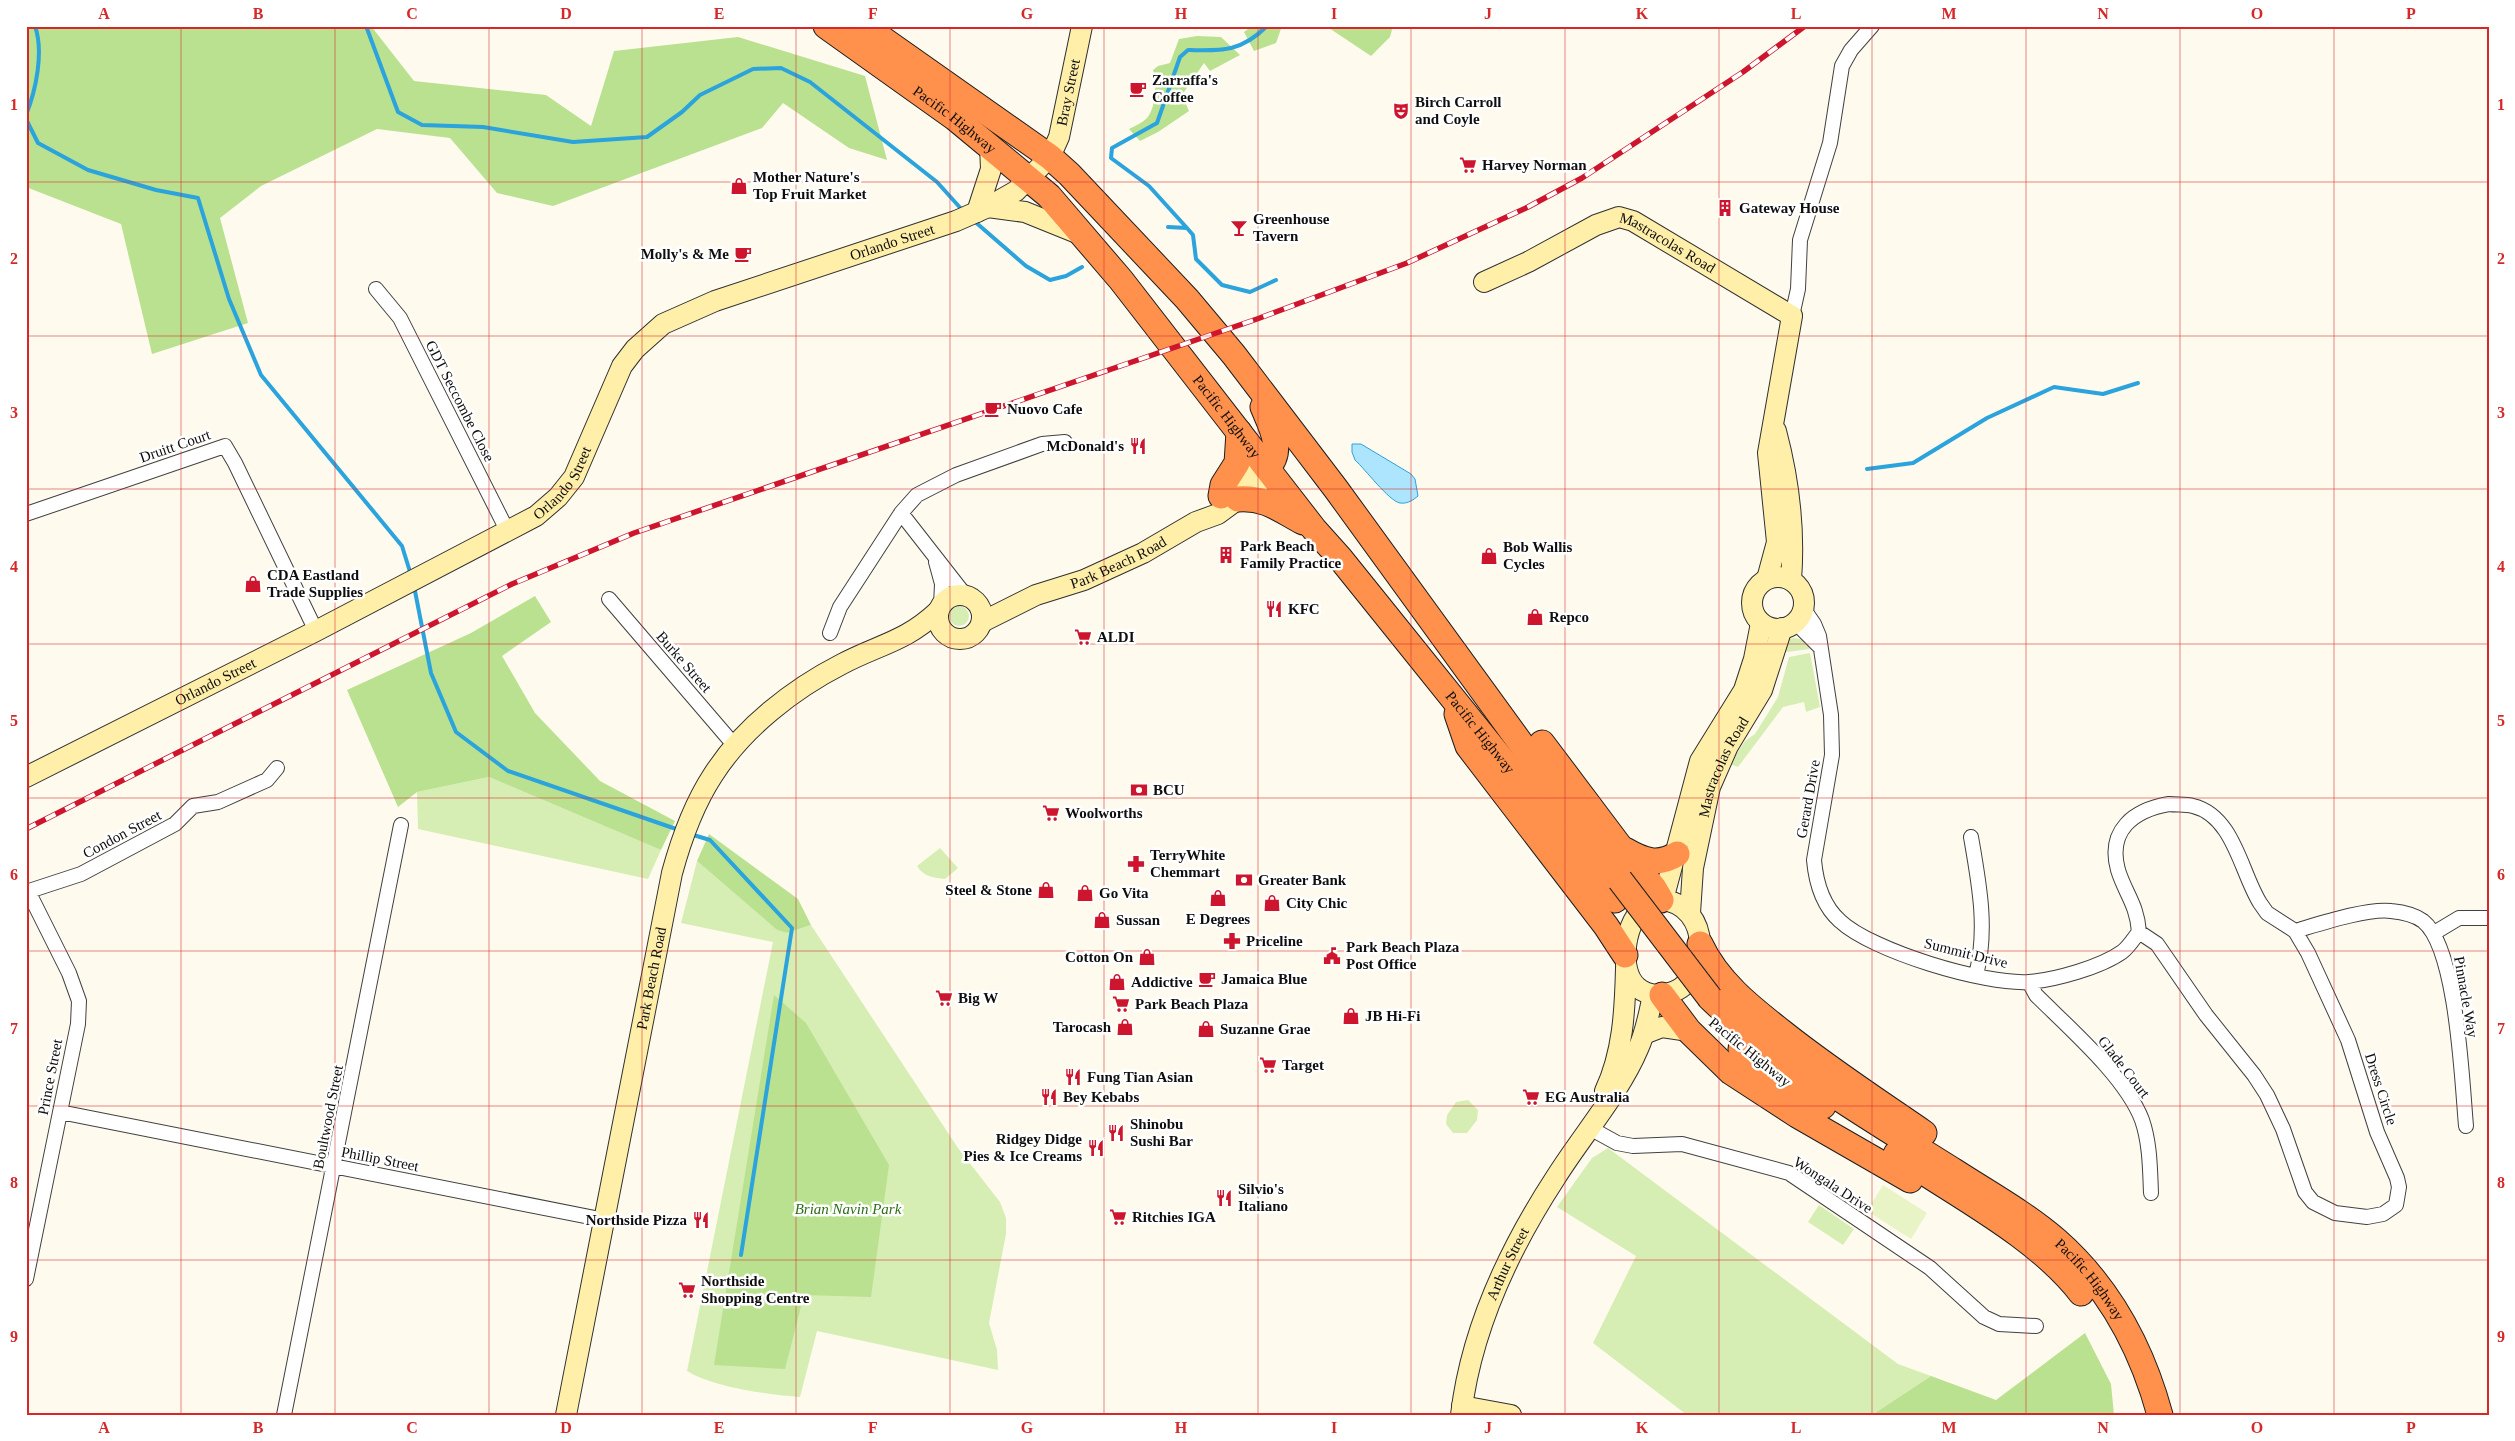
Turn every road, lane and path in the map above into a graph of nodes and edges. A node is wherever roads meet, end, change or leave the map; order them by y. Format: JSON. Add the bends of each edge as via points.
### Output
{"nodes":[{"id":1,"x":826,"y":26,"type":"edge"},
{"id":2,"x":864,"y":26,"type":"edge"},
{"id":3,"x":1082,"y":26,"type":"edge"},
{"id":4,"x":1872,"y":26,"type":"edge"},
{"id":5,"x":990,"y":146,"type":"junction"},
{"id":6,"x":1050,"y":157,"type":"junction"},
{"id":7,"x":1028,"y":179,"type":"junction"},
{"id":8,"x":983,"y":209,"type":"junction"},
{"id":9,"x":1086,"y":236,"type":"junction"},
{"id":10,"x":1484,"y":282,"type":"dead end"},
{"id":11,"x":376,"y":289,"type":"dead end"},
{"id":12,"x":1792,"y":316,"type":"junction"},
{"id":13,"x":1252,"y":379,"type":"junction"},
{"id":14,"x":1774,"y":422,"type":"junction"},
{"id":15,"x":1239,"y":432,"type":"junction"},
{"id":16,"x":1065,"y":442,"type":"dead end"},
{"id":17,"x":1267,"y":468,"type":"junction"},
{"id":18,"x":1336,"y":489,"type":"junction"},
{"id":19,"x":1229,"y":498,"type":"junction"},
{"id":20,"x":901,"y":513,"type":"junction"},
{"id":21,"x":26,"y":514,"type":"edge"},
{"id":22,"x":1314,"y":528,"type":"junction"},
{"id":23,"x":508,"y":532,"type":"junction"},
{"id":24,"x":934,"y":555,"type":"junction"},
{"id":25,"x":1767,"y":579,"type":"junction"},
{"id":26,"x":1791,"y":580,"type":"junction"},
{"id":27,"x":1036,"y":595,"type":"junction"},
{"id":28,"x":971,"y":598,"type":"junction"},
{"id":29,"x":609,"y":599,"type":"dead end"},
{"id":30,"x":939,"y":608,"type":"junction"},
{"id":31,"x":1793,"y":619,"type":"junction"},
{"id":32,"x":982,"y":622,"type":"junction"},
{"id":33,"x":1761,"y":623,"type":"junction"},
{"id":34,"x":316,"y":631,"type":"junction"},
{"id":35,"x":830,"y":633,"type":"dead end"},
{"id":36,"x":948,"y":635,"type":"junction"},
{"id":37,"x":896,"y":642,"type":"junction"},
{"id":38,"x":1451,"y":697,"type":"junction"},
{"id":39,"x":735,"y":746,"type":"junction"},
{"id":40,"x":1537,"y":766,"type":"junction"},
{"id":41,"x":277,"y":768,"type":"dead end"},
{"id":42,"x":26,"y":777,"type":"edge"},
{"id":43,"x":401,"y":825,"type":"dead end"},
{"id":44,"x":1971,"y":837,"type":"dead end"},
{"id":45,"x":1621,"y":848,"type":"junction"},
{"id":46,"x":1677,"y":854,"type":"junction"},
{"id":47,"x":1618,"y":890,"type":"junction"},
{"id":48,"x":27,"y":891,"type":"edge"},
{"id":49,"x":1662,"y":900,"type":"junction"},
{"id":50,"x":1690,"y":912,"type":"junction"},
{"id":51,"x":2489,"y":918,"type":"edge"},
{"id":52,"x":2295,"y":931,"type":"junction"},
{"id":53,"x":2139,"y":932,"type":"junction"},
{"id":54,"x":2434,"y":933,"type":"junction"},
{"id":55,"x":1863,"y":937,"type":"joint"},
{"id":56,"x":1700,"y":944,"type":"junction"},
{"id":57,"x":1626,"y":959,"type":"junction"},
{"id":58,"x":1976,"y":975,"type":"junction"},
{"id":59,"x":2029,"y":982,"type":"junction"},
{"id":60,"x":1658,"y":995,"type":"junction"},
{"id":61,"x":1701,"y":1015,"type":"junction"},
{"id":62,"x":1644,"y":1034,"type":"junction"},
{"id":63,"x":60,"y":1112,"type":"junction"},
{"id":64,"x":2466,"y":1126,"type":"dead end"},
{"id":65,"x":1588,"y":1127,"type":"junction"},
{"id":66,"x":335,"y":1166,"type":"junction"},
{"id":67,"x":1976,"y":1185,"type":"junction"},
{"id":68,"x":2151,"y":1193,"type":"dead end"},
{"id":69,"x":605,"y":1220,"type":"junction"},
{"id":70,"x":26,"y":1279,"type":"edge"},
{"id":71,"x":2036,"y":1326,"type":"dead end"},
{"id":72,"x":1462,"y":1411,"type":"edge"},
{"id":73,"x":284,"y":1415,"type":"edge"},
{"id":74,"x":566,"y":1415,"type":"edge"},
{"id":75,"x":1512,"y":1415,"type":"edge"},
{"id":76,"x":2142,"y":1415,"type":"edge"},
{"id":77,"x":2160,"y":1415,"type":"edge"}],
"edges":[{"from":1,"to":5,"type":"highway","name":"Pacific Highway"},
{"from":2,"to":6,"type":"highway","name":"Pacific Highway"},
{"from":3,"to":6,"type":"street","name":"Bray Street","via":[[1059,137]]},
{"from":4,"to":12,"type":"street","via":[[1842,66],[1830,143],[1800,240],[1798,289]]},
{"from":5,"to":7,"type":"highway","name":"Pacific Highway"},
{"from":5,"to":8,"type":"street","via":[[992,169]]},
{"from":6,"to":7,"type":"street","name":"Orlando Street"},
{"from":6,"to":13,"type":"highway","name":"Pacific Highway","via":[[1187,300]]},
{"from":7,"to":8,"type":"street","name":"Orlando Street","via":[[1012,193]]},
{"from":7,"to":9,"type":"highway","name":"Pacific Highway","via":[[1049,196]]},
{"from":8,"to":9,"type":"street","via":[[1025,212]]},
{"from":8,"to":23,"type":"street","name":"Orlando Street","via":[[956,221],[715,301],[663,324],[635,349],[622,366],[581,464],[566,488],[536,516]]},
{"from":9,"to":15,"type":"highway","name":"Pacific Highway"},
{"from":10,"to":12,"type":"street","name":"Mastracolas Road","via":[[1596,225],[1619,217],[1634,221]]},
{"from":11,"to":23,"type":"street","name":"GDT Seccombe Close","via":[[400,318]]},
{"from":12,"to":14,"type":"street"},
{"from":13,"to":17,"type":"highway","via":[[1275,439],[1275,458]]},
{"from":13,"to":18,"type":"highway","name":"Pacific Highway"},
{"from":14,"to":25,"type":"street","via":[[1768,453],[1777,542]]},
{"from":14,"to":26,"type":"street","via":[[1792,514]]},
{"from":15,"to":17,"type":"highway","name":"Pacific Highway"},
{"from":15,"to":19,"type":"highway","via":[[1237,463],[1223,485]]},
{"from":16,"to":20,"type":"street","via":[[1042,444],[956,475],[917,495]]},
{"from":17,"to":19,"type":"street","name":"Park Beach Road","via":[[1260,483]]},
{"from":17,"to":22,"type":"highway","name":"Pacific Highway"},
{"from":17,"to":40,"type":"highway","via":[[1281,468],[1292,473],[1491,726]]},
{"from":18,"to":40,"type":"highway","name":"Pacific Highway"},
{"from":18,"to":45,"type":"highway","via":[[1447,618]]},
{"from":19,"to":22,"type":"highway","via":[[1266,501]]},
{"from":19,"to":27,"type":"street","name":"Park Beach Road","via":[[1143,553],[1084,580]]},
{"from":20,"to":24,"type":"street"},
{"from":20,"to":35,"type":"street","via":[[840,607]]},
{"from":21,"to":34,"type":"street","name":"Druitt Court","via":[[225,446]]},
{"from":22,"to":38,"type":"highway","name":"Pacific Highway"},
{"from":23,"to":34,"type":"street","name":"Orlando Street"},
{"from":24,"to":28,"type":"street"},
{"from":24,"to":30,"type":"street","via":[[942,584]]},
{"from":25,"to":26,"type":"street","via":[[1783,577]]},
{"from":25,"to":33,"type":"street","via":[[1757,587],[1752,601]]},
{"from":26,"to":31,"type":"street","via":[[1802,592]]},
{"from":27,"to":28,"type":"street","name":"Park Beach Road"},
{"from":27,"to":32,"type":"street","name":"Park Beach Road"},
{"from":28,"to":30,"type":"street","via":[[951,596]]},
{"from":28,"to":32,"type":"street","via":[[981,608]]},
{"from":29,"to":39,"type":"street","name":"Burke Street"},
{"from":30,"to":36,"type":"street","via":[[939,625]]},
{"from":30,"to":37,"type":"street","name":"Park Beach Road","via":[[921,627]]},
{"from":31,"to":33,"type":"street","via":[[1774,628]]},
{"from":31,"to":50,"type":"street","name":"Mastracolas Road","via":[[1762,690],[1728,746],[1710,787],[1694,861]]},
{"from":31,"to":55,"type":"street","name":"Gerard Drive","via":[[1814,624],[1821,647],[1831,715],[1832,755],[1816,846],[1815,876],[1828,908],[1838,920]]},
{"from":32,"to":36,"type":"street","via":[[968,638]]},
{"from":33,"to":46,"type":"street","name":"Mastracolas Road","via":[[1744,690],[1700,761]]},
{"from":34,"to":42,"type":"street","name":"Orlando Street"},
{"from":36,"to":37,"type":"street","name":"Park Beach Road"},
{"from":37,"to":39,"type":"street","name":"Park Beach Road","via":[[857,656],[810,680],[772,710]]},
{"from":38,"to":47,"type":"highway","name":"Pacific Highway"},
{"from":38,"to":57,"type":"highway","via":[[1468,746],[1606,926]]},
{"from":39,"to":69,"type":"street","name":"Park Beach Road","via":[[712,775],[680,844]]},
{"from":40,"to":47,"type":"highway","name":"Pacific Highway"},
{"from":41,"to":48,"type":"street","name":"Condon Street","via":[[267,780],[226,799],[192,806],[175,824],[81,874]]},
{"from":43,"to":66,"type":"street","name":"Boultwood Street"},
{"from":44,"to":58,"type":"street","via":[[1982,920],[1982,944]]},
{"from":45,"to":46,"type":"highway","via":[[1641,860],[1653,862],[1666,861]]},
{"from":45,"to":49,"type":"highway"},
{"from":46,"to":49,"type":"street","name":"Mastracolas Road"},
{"from":47,"to":61,"type":"highway","name":"Pacific Highway","bridge":true},
{"from":48,"to":63,"type":"street","name":"Prince Street","via":[[80,1001]]},
{"from":49,"to":50,"type":"street","via":[[1674,901]]},
{"from":49,"to":57,"type":"street","via":[[1647,905],[1634,920]]},
{"from":50,"to":56,"type":"street","via":[[1698,929]]},
{"from":51,"to":54,"type":"street","via":[[2459,918]]},
{"from":52,"to":53,"type":"street","name":"Dress Circle","via":[[2267,913],[2260,903],[2223,827],[2194,806],[2169,804],[2136,814],[2126,824],[2118,840],[2115,854],[2118,871],[2134,904]]},
{"from":52,"to":53,"type":"street","name":"Dress Circle","via":[[2348,1040],[2377,1132],[2398,1178],[2396,1204],[2377,1216],[2335,1213],[2313,1202],[2304,1192],[2277,1114],[2254,1075],[2206,1015],[2157,944]]},
{"from":52,"to":54,"type":"street","name":"Pinnacle Way","via":[[2346,917],[2389,910],[2423,921]]},
{"from":53,"to":59,"type":"street","name":"Summit Drive","via":[[2122,952],[2097,965]]},
{"from":54,"to":64,"type":"street","name":"Pinnacle Way","via":[[2444,956],[2452,996]]},
{"from":55,"to":58,"type":"street","name":"Summit Drive","via":[[1914,958]]},
{"from":56,"to":60,"type":"street","via":[[1690,981],[1681,989]]},
{"from":56,"to":67,"type":"highway","via":[[1708,962],[1745,1003],[1817,1060],[1957,1156]]},
{"from":57,"to":60,"type":"street","via":[[1629,977],[1635,986]]},
{"from":57,"to":65,"type":"street","name":"Arthur Street","via":[[1625,1011],[1618,1055],[1607,1088]]},
{"from":58,"to":59,"type":"street","name":"Summit Drive"},
{"from":59,"to":68,"type":"street","name":"Glade Court","via":[[2036,995],[2096,1056],[2136,1108],[2147,1143]]},
{"from":60,"to":61,"type":"highway"},
{"from":60,"to":62,"type":"street","name":"Arthur Street"},
{"from":61,"to":62,"type":"street"},
{"from":61,"to":67,"type":"highway","name":"Pacific Highway","via":[[1742,1029],[1863,1114]]},
{"from":61,"to":76,"type":"highway","name":"Pacific Highway","via":[[1780,1079],[2014,1231],[2068,1276],[2110,1333],[2138,1393]]},
{"from":62,"to":65,"type":"street","name":"Arthur Street","via":[[1626,1073]]},
{"from":63,"to":66,"type":"street","name":"Phillip Street"},
{"from":63,"to":70,"type":"street","name":"Prince Street"},
{"from":65,"to":71,"type":"street","name":"Wongala Drive","via":[[1617,1143],[1633,1146],[1682,1144],[1788,1173],[1930,1268],[1984,1316],[2006,1325]]},
{"from":65,"to":72,"type":"street","name":"Arthur Street","via":[[1509,1256],[1478,1337]]},
{"from":66,"to":69,"type":"street","name":"Phillip Street"},
{"from":66,"to":73,"type":"street","name":"Boultwood Street"},
{"from":67,"to":77,"type":"highway","name":"Pacific Highway","via":[[2057,1241],[2108,1300],[2150,1377]]},
{"from":69,"to":74,"type":"street","name":"Park Beach Road"},
{"from":72,"to":75,"type":"street"}]}
